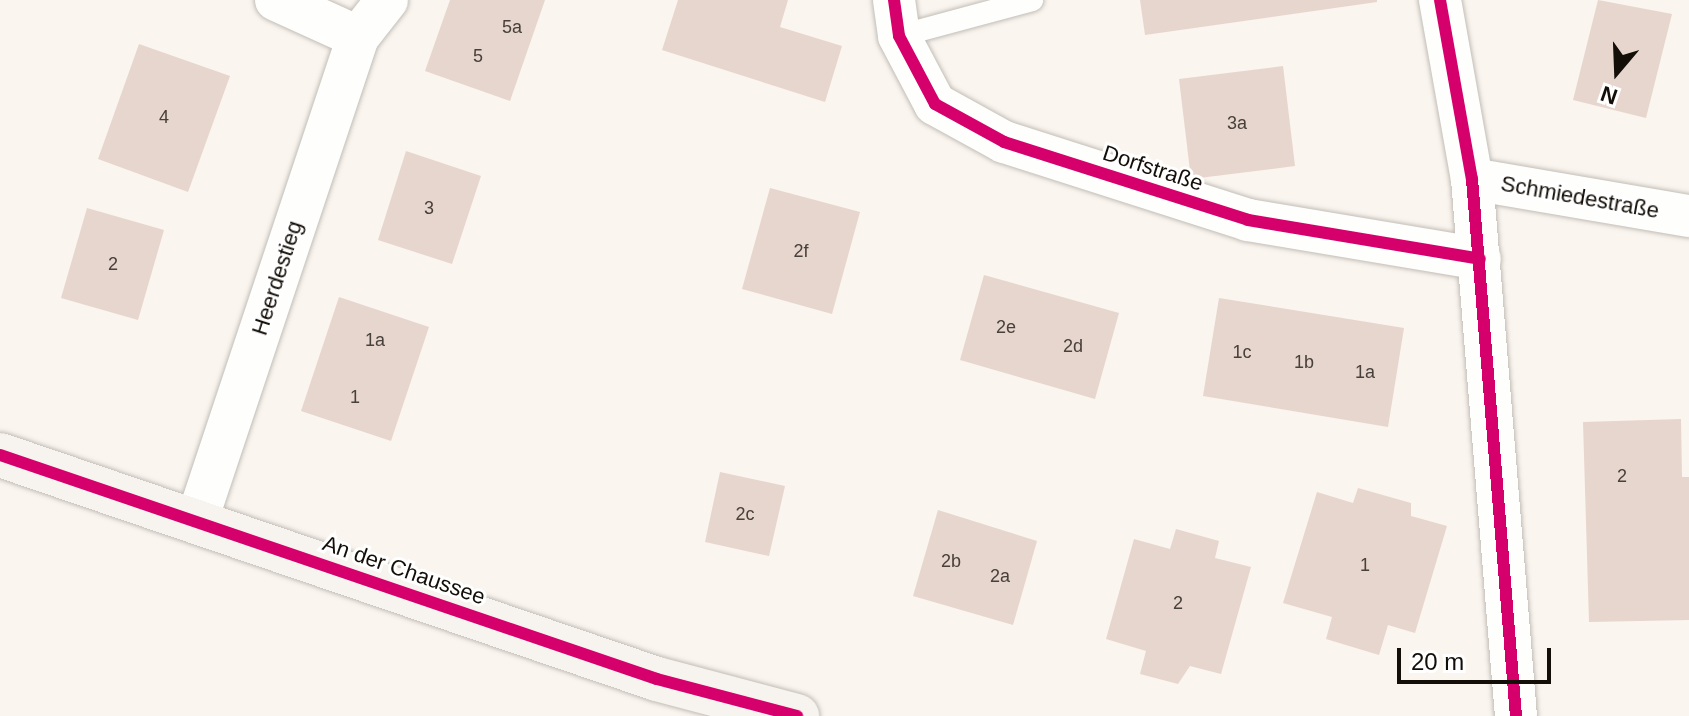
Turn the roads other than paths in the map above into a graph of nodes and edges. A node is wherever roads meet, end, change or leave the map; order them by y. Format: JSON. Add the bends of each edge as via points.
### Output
{"nodes":[{"id":1,"x":276,"y":0,"type":"edge"},
{"id":2,"x":387,"y":0,"type":"edge"},
{"id":3,"x":1032,"y":0,"type":"edge"},
{"id":4,"x":1440,"y":0,"type":"edge"},
{"id":5,"x":896,"y":18,"type":"edge"},
{"id":6,"x":358,"y":37,"type":"junction"},
{"id":7,"x":1472,"y":179,"type":"junction"},
{"id":8,"x":1689,"y":216,"type":"edge"},
{"id":9,"x":1480,"y":259,"type":"junction"},
{"id":10,"x":0,"y":455,"type":"edge"},
{"id":11,"x":197,"y":520,"type":"junction"},
{"id":12,"x":797,"y":716,"type":"edge"},
{"id":13,"x":1516,"y":716,"type":"edge"}],
"edges":[{"from":1,"to":6,"type":"street"},
{"from":2,"to":6,"type":"street","name":"Heerdestieg"},
{"from":3,"to":5,"type":"lane"},
{"from":4,"to":7,"type":"street"},
{"from":5,"to":9,"type":"street","name":"Dorfstraße","via":[[935,104],[1004,142],[1248,220]]},
{"from":6,"to":11,"type":"street","name":"Heerdestieg"},
{"from":7,"to":8,"type":"street","name":"Schmiedestraße"},
{"from":7,"to":9,"type":"street"},
{"from":9,"to":13,"type":"street"},
{"from":10,"to":11,"type":"main road","name":"An der Chaussee"},
{"from":11,"to":12,"type":"main road","name":"An der Chaussee","via":[[657,679]]}]}
